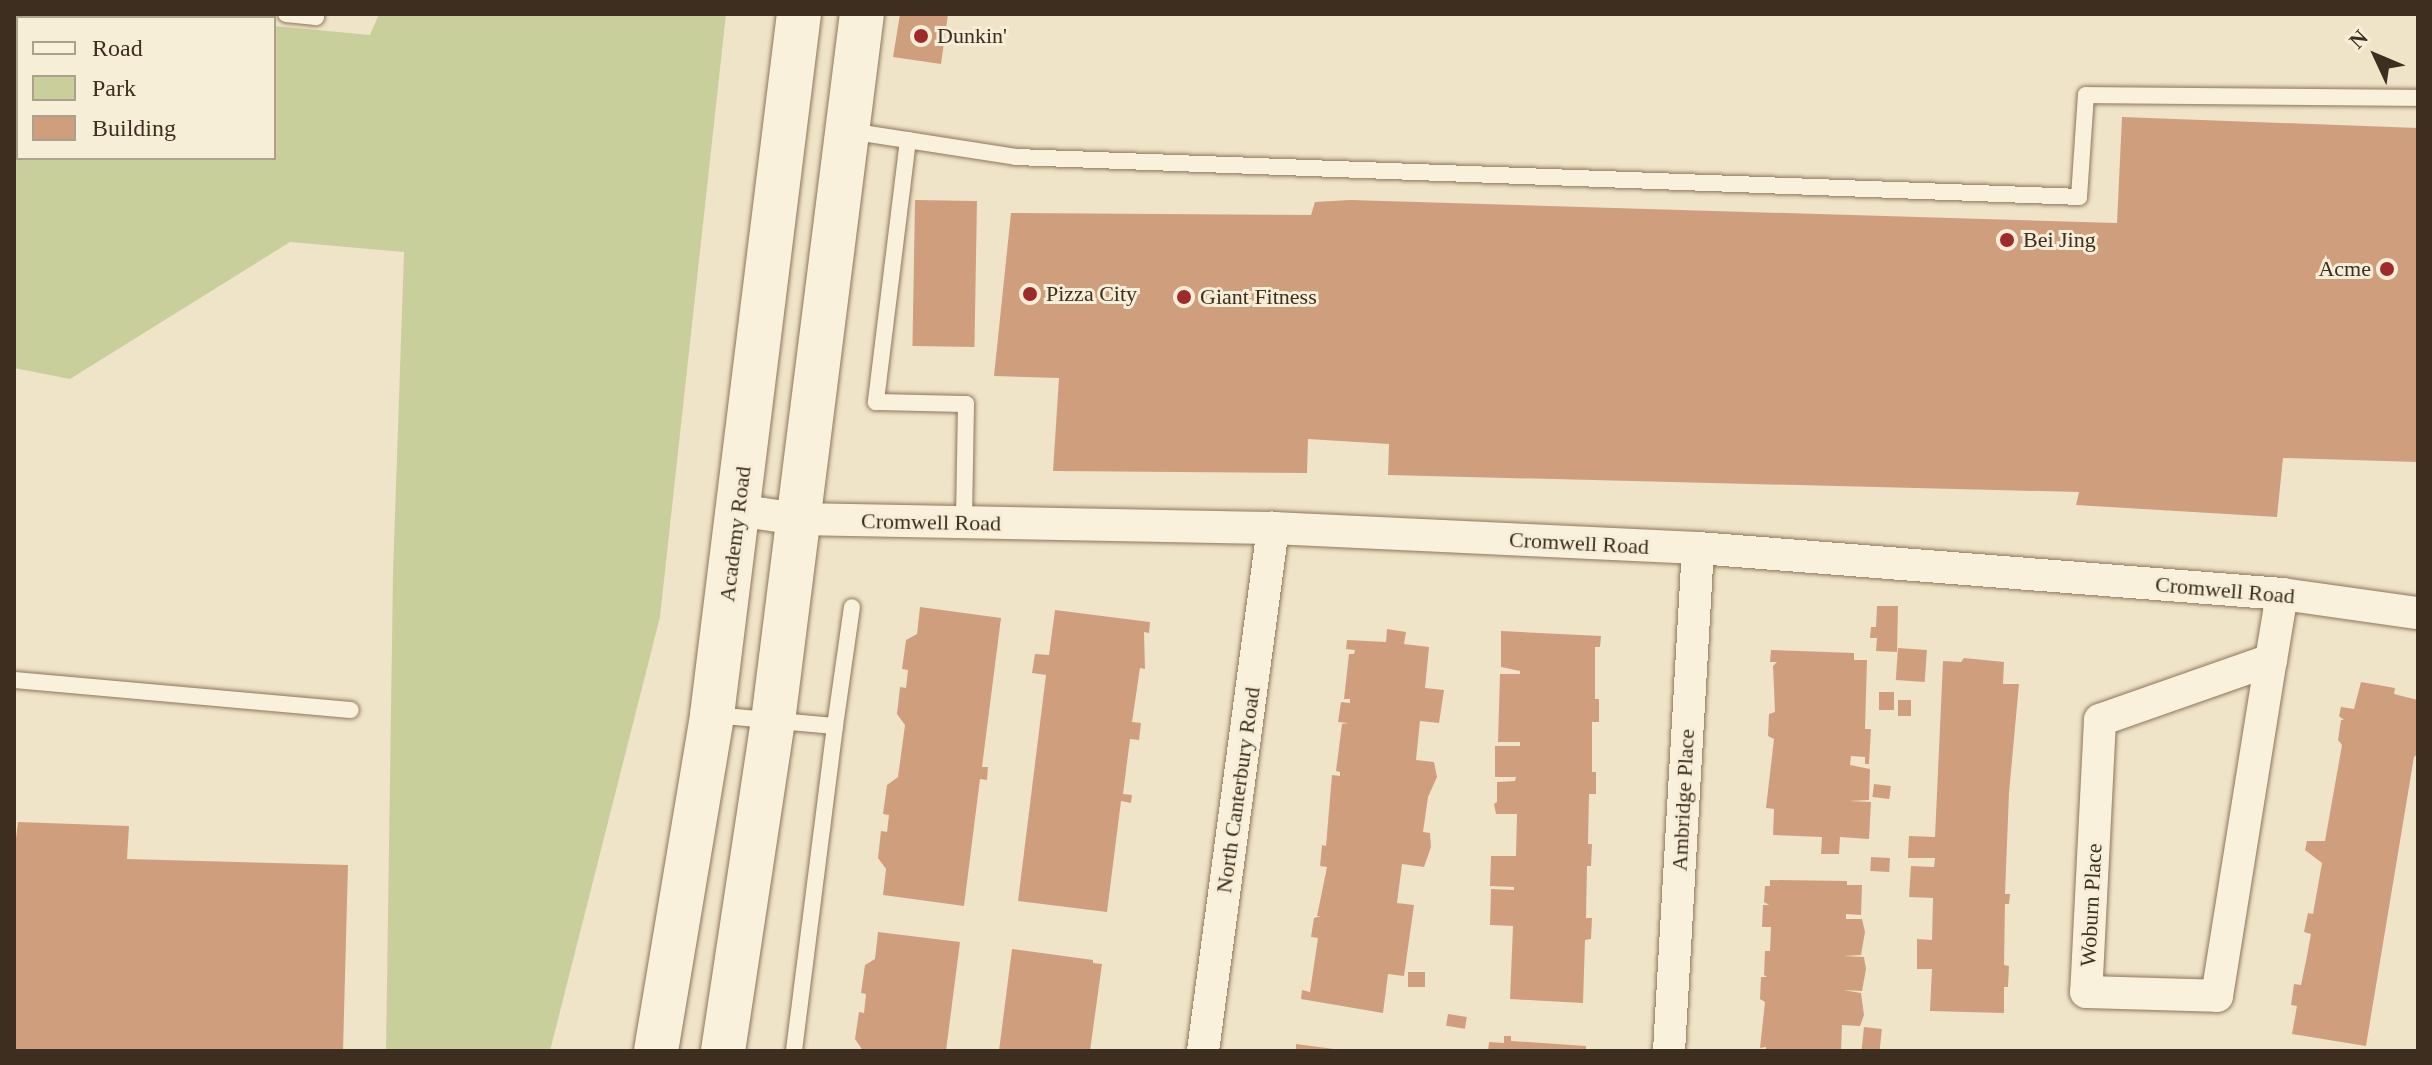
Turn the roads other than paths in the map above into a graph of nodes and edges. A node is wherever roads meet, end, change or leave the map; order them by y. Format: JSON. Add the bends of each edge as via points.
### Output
{"nodes":[{"id":1,"x":286,"y":14,"type":"edge"},
{"id":2,"x":316,"y":14,"type":"edge"},
{"id":3,"x":799,"y":14,"type":"edge"},
{"id":4,"x":862,"y":14,"type":"edge"},
{"id":5,"x":2418,"y":98,"type":"edge"},
{"id":6,"x":847,"y":131,"type":"junction"},
{"id":7,"x":908,"y":140,"type":"junction"},
{"id":8,"x":737,"y":510,"type":"junction"},
{"id":9,"x":798,"y":519,"type":"junction"},
{"id":10,"x":964,"y":522,"type":"junction"},
{"id":11,"x":1273,"y":528,"type":"junction"},
{"id":12,"x":1698,"y":548,"type":"junction"},
{"id":13,"x":2282,"y":594,"type":"junction"},
{"id":14,"x":852,"y":607,"type":"dead end"},
{"id":15,"x":2418,"y":613,"type":"edge"},
{"id":16,"x":2271,"y":660,"type":"junction"},
{"id":17,"x":14,"y":680,"type":"edge"},
{"id":18,"x":351,"y":710,"type":"dead end"},
{"id":19,"x":712,"y":715,"type":"junction"},
{"id":20,"x":773,"y":721,"type":"junction"},
{"id":21,"x":835,"y":726,"type":"junction"},
{"id":22,"x":656,"y":1051,"type":"edge"},
{"id":23,"x":723,"y":1051,"type":"edge"},
{"id":24,"x":794,"y":1051,"type":"edge"},
{"id":25,"x":1203,"y":1051,"type":"edge"},
{"id":26,"x":1669,"y":1051,"type":"edge"}],
"edges":[{"from":1,"to":2,"type":"lane"},
{"from":3,"to":8,"type":"main road","name":"Academy Road"},
{"from":4,"to":6,"type":"main road"},
{"from":5,"to":7,"type":"lane","via":[[2086,95],[2079,197],[1016,157]]},
{"from":6,"to":7,"type":"lane"},
{"from":6,"to":9,"type":"main road"},
{"from":7,"to":10,"type":"lane","via":[[876,402],[966,404]]},
{"from":8,"to":9,"type":"street","name":"Cromwell Road"},
{"from":8,"to":19,"type":"main road","name":"Academy Road"},
{"from":9,"to":10,"type":"street","name":"Cromwell Road"},
{"from":9,"to":20,"type":"main road"},
{"from":10,"to":11,"type":"street","name":"Cromwell Road"},
{"from":11,"to":12,"type":"street","name":"Cromwell Road"},
{"from":11,"to":25,"type":"street","name":"North Canterbury Road"},
{"from":12,"to":13,"type":"street","name":"Cromwell Road"},
{"from":12,"to":26,"type":"street","name":"Ambridge Place"},
{"from":13,"to":15,"type":"street","name":"Cromwell Road"},
{"from":13,"to":16,"type":"street","name":"Woburn Place"},
{"from":14,"to":21,"type":"lane"},
{"from":16,"to":16,"type":"street","name":"Woburn Place","via":[[2100,720],[2086,992],[2217,996]]},
{"from":17,"to":18,"type":"lane"},
{"from":19,"to":20,"type":"lane"},
{"from":19,"to":22,"type":"main road","name":"Academy Road"},
{"from":20,"to":21,"type":"lane"},
{"from":20,"to":23,"type":"main road"},
{"from":21,"to":24,"type":"lane"}]}
